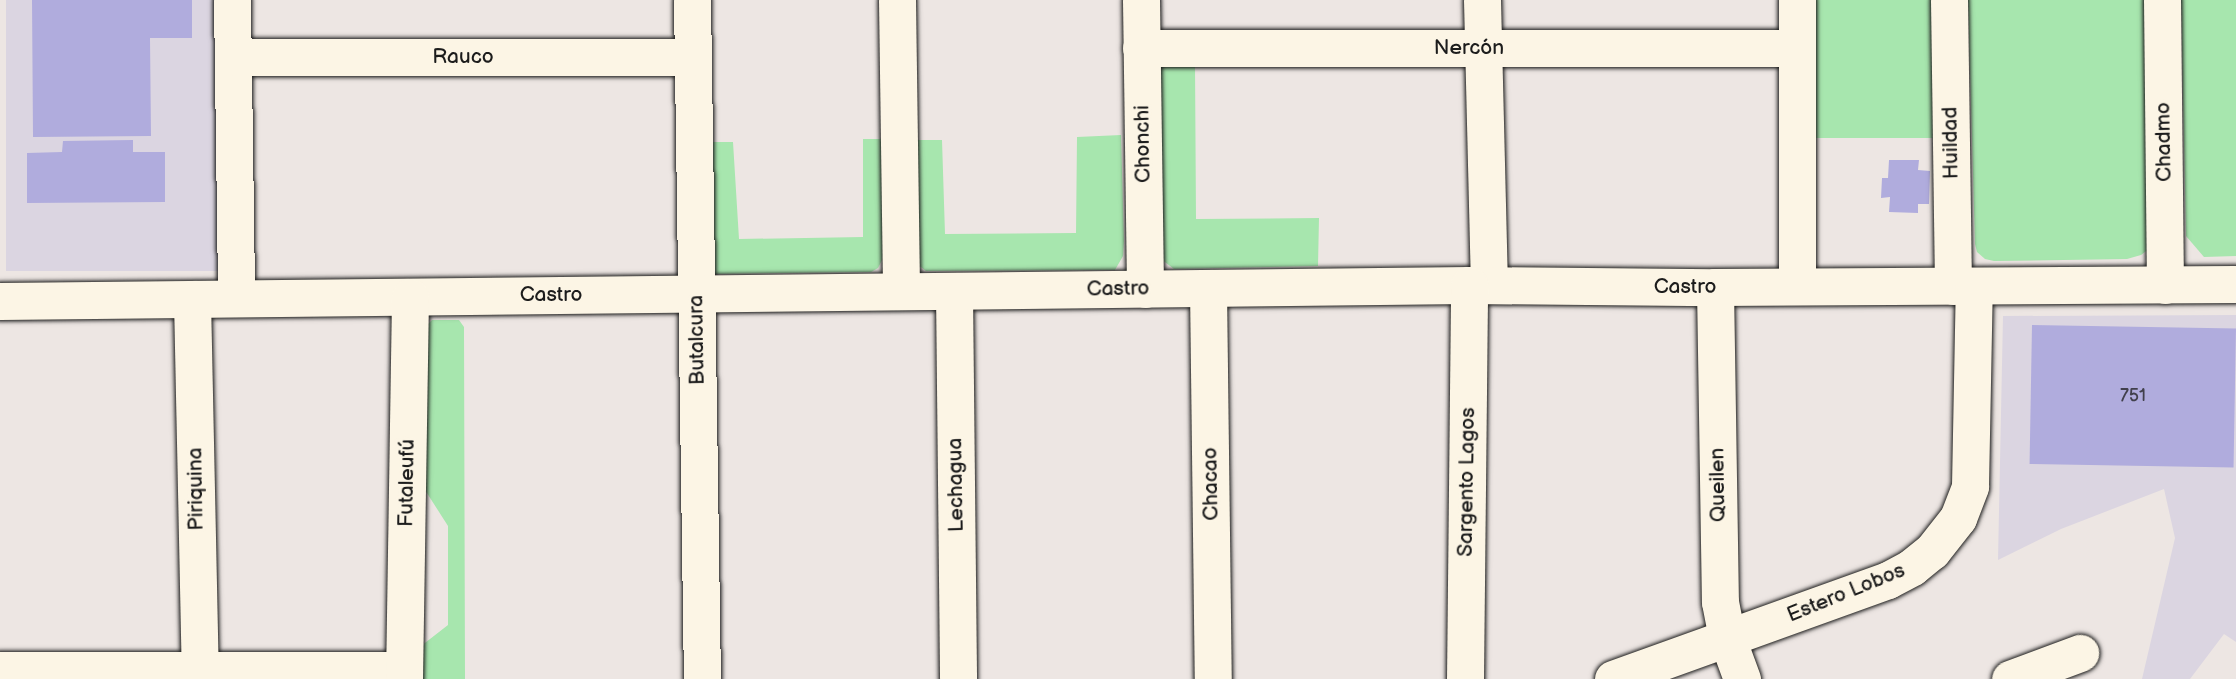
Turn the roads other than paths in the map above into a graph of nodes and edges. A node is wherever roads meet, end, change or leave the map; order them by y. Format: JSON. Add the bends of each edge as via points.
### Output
{"nodes":[{"id":1,"x":232,"y":0,"type":"edge"},
{"id":2,"x":692,"y":0,"type":"edge"},
{"id":3,"x":897,"y":0,"type":"edge"},
{"id":4,"x":1141,"y":0,"type":"edge"},
{"id":5,"x":1482,"y":0,"type":"edge"},
{"id":6,"x":1797,"y":0,"type":"edge"},
{"id":7,"x":1949,"y":0,"type":"edge"},
{"id":8,"x":2162,"y":0,"type":"edge"},
{"id":9,"x":1141,"y":48,"type":"junction"},
{"id":10,"x":1483,"y":48,"type":"junction"},
{"id":11,"x":1797,"y":48,"type":"junction"},
{"id":12,"x":234,"y":57,"type":"junction"},
{"id":13,"x":693,"y":57,"type":"junction"},
{"id":14,"x":2236,"y":284,"type":"edge"},
{"id":15,"x":1479,"y":285,"type":"junction"},
{"id":16,"x":2165,"y":285,"type":"junction"},
{"id":17,"x":1797,"y":286,"type":"junction"},
{"id":18,"x":1963,"y":286,"type":"junction"},
{"id":19,"x":1208,"y":288,"type":"junction"},
{"id":20,"x":1715,"y":288,"type":"junction"},
{"id":21,"x":1145,"y":289,"type":"junction"},
{"id":22,"x":901,"y":291,"type":"junction"},
{"id":23,"x":954,"y":291,"type":"junction"},
{"id":24,"x":696,"y":293,"type":"junction"},
{"id":25,"x":410,"y":296,"type":"junction"},
{"id":26,"x":236,"y":298,"type":"junction"},
{"id":27,"x":192,"y":299,"type":"junction"},
{"id":28,"x":0,"y":301,"type":"edge"},
{"id":29,"x":1727,"y":638,"type":"junction"},
{"id":30,"x":2080,"y":653,"type":"dead end"},
{"id":31,"x":0,"y":670,"type":"edge"},
{"id":32,"x":199,"y":675,"type":"edge"},
{"id":33,"x":404,"y":675,"type":"edge"},
{"id":34,"x":702,"y":679,"type":"edge"},
{"id":35,"x":958,"y":679,"type":"edge"},
{"id":36,"x":1213,"y":679,"type":"edge"},
{"id":37,"x":1465,"y":679,"type":"edge"},
{"id":38,"x":1613,"y":679,"type":"edge"},
{"id":39,"x":1742,"y":679,"type":"edge"},
{"id":40,"x":2010,"y":679,"type":"edge"}],
"edges":[{"from":1,"to":12,"type":"street"},
{"from":2,"to":13,"type":"street","name":"Butalcura"},
{"from":3,"to":22,"type":"street"},
{"from":4,"to":9,"type":"street","name":"Chonchi"},
{"from":5,"to":10,"type":"street","name":"Sargento Lagos"},
{"from":6,"to":11,"type":"street"},
{"from":7,"to":18,"type":"street","name":"Huildad"},
{"from":8,"to":16,"type":"street","name":"Chadmo"},
{"from":9,"to":10,"type":"street","name":"Nercón"},
{"from":9,"to":21,"type":"street","name":"Chonchi"},
{"from":10,"to":11,"type":"street","name":"Nercón"},
{"from":10,"to":15,"type":"street","name":"Sargento Lagos"},
{"from":11,"to":17,"type":"street"},
{"from":12,"to":13,"type":"street","name":"Rauco"},
{"from":12,"to":26,"type":"street"},
{"from":13,"to":24,"type":"street","name":"Butalcura"},
{"from":14,"to":16,"type":"street","name":"Castro"},
{"from":15,"to":19,"type":"street","name":"Castro"},
{"from":15,"to":20,"type":"street","name":"Castro"},
{"from":15,"to":37,"type":"street","name":"Sargento Lagos"},
{"from":16,"to":18,"type":"street","name":"Castro"},
{"from":17,"to":18,"type":"street","name":"Castro"},
{"from":17,"to":20,"type":"street","name":"Castro"},
{"from":18,"to":29,"type":"street","name":"Estero Lobos","via":[[1972,465],[1970,486],[1953,526],[1932,551],[1888,580]]},
{"from":19,"to":21,"type":"street","name":"Castro"},
{"from":19,"to":36,"type":"street","name":"Chacao"},
{"from":20,"to":29,"type":"street","name":"Queilen","via":[[1720,602]]},
{"from":21,"to":23,"type":"street","name":"Castro"},
{"from":22,"to":23,"type":"street","name":"Castro"},
{"from":22,"to":24,"type":"street","name":"Castro"},
{"from":23,"to":35,"type":"street","name":"Lechagua"},
{"from":24,"to":25,"type":"street","name":"Castro"},
{"from":24,"to":34,"type":"street","name":"Butalcura"},
{"from":25,"to":26,"type":"street","name":"Castro"},
{"from":25,"to":33,"type":"street","name":"Futaleufú"},
{"from":26,"to":27,"type":"street","name":"Castro"},
{"from":27,"to":28,"type":"street","name":"Castro"},
{"from":27,"to":32,"type":"street","name":"Piriquina"},
{"from":29,"to":38,"type":"street","name":"Estero Lobos"},
{"from":29,"to":39,"type":"street","name":"Queilen"},
{"from":30,"to":40,"type":"street"},
{"from":31,"to":32,"type":"street","name":"Futaleufú"},
{"from":32,"to":33,"type":"street","name":"Futaleufú"}]}
